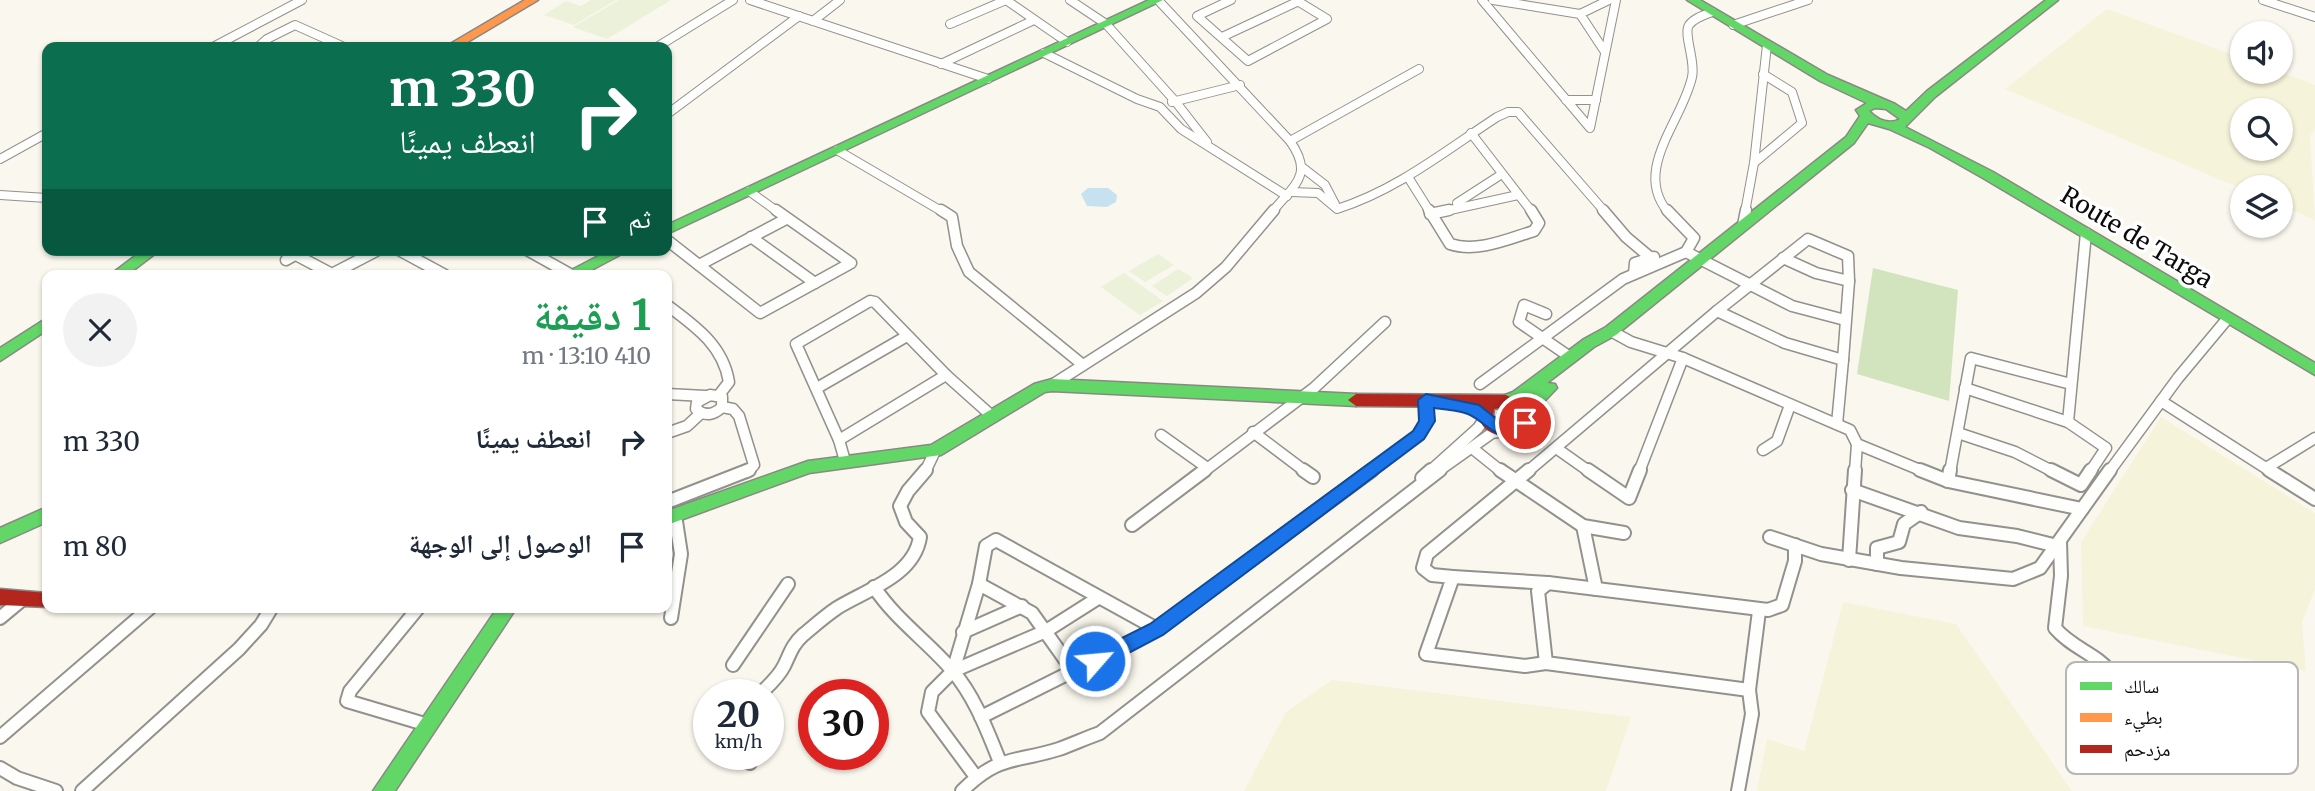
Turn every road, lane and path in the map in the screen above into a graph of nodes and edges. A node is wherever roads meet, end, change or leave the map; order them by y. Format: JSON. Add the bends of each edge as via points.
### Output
{"nodes":[{"id":1,"x":302,"y":0,"type":"edge"},
{"id":2,"x":533,"y":0,"type":"edge"},
{"id":3,"x":733,"y":0,"type":"edge"},
{"id":4,"x":750,"y":0,"type":"edge"},
{"id":5,"x":840,"y":0,"type":"edge"},
{"id":6,"x":1006,"y":0,"type":"edge"},
{"id":7,"x":1070,"y":0,"type":"edge"},
{"id":8,"x":1231,"y":0,"type":"edge"},
{"id":9,"x":1482,"y":0,"type":"edge"},
{"id":10,"x":1493,"y":0,"type":"edge"},
{"id":11,"x":1609,"y":0,"type":"edge"},
{"id":12,"x":1616,"y":0,"type":"edge"},
{"id":13,"x":1692,"y":0,"type":"edge"},
{"id":14,"x":1790,"y":0,"type":"edge"},
{"id":15,"x":1808,"y":0,"type":"edge"},
{"id":16,"x":2053,"y":0,"type":"edge"},
{"id":17,"x":2263,"y":0,"type":"edge"},
{"id":18,"x":1148,"y":1,"type":"edge"},
{"id":19,"x":1298,"y":1,"type":"edge"},
{"id":20,"x":1580,"y":14,"type":"junction"},
{"id":21,"x":799,"y":16,"type":"junction"},
{"id":22,"x":2315,"y":17,"type":"edge"},
{"id":23,"x":1724,"y":19,"type":"junction"},
{"id":24,"x":1034,"y":20,"type":"junction"},
{"id":25,"x":813,"y":21,"type":"junction"},
{"id":26,"x":950,"y":24,"type":"dead end"},
{"id":27,"x":1106,"y":24,"type":"junction"},
{"id":28,"x":1222,"y":37,"type":"junction"},
{"id":29,"x":222,"y":42,"type":"edge"},
{"id":30,"x":264,"y":42,"type":"edge"},
{"id":31,"x":333,"y":42,"type":"edge"},
{"id":32,"x":460,"y":42,"type":"edge"},
{"id":33,"x":665,"y":42,"type":"edge"},
{"id":34,"x":1067,"y":42,"type":"junction"},
{"id":35,"x":1768,"y":45,"type":"junction"},
{"id":36,"x":1605,"y":52,"type":"junction"},
{"id":37,"x":1044,"y":53,"type":"junction"},
{"id":38,"x":941,"y":64,"type":"junction"},
{"id":39,"x":1419,"y":69,"type":"dead end"},
{"id":40,"x":1763,"y":74,"type":"junction"},
{"id":41,"x":1824,"y":78,"type":"junction"},
{"id":42,"x":988,"y":79,"type":"junction"},
{"id":43,"x":1240,"y":85,"type":"junction"},
{"id":44,"x":1931,"y":94,"type":"junction"},
{"id":45,"x":1566,"y":100,"type":"junction"},
{"id":46,"x":1596,"y":100,"type":"junction"},
{"id":47,"x":1175,"y":101,"type":"junction"},
{"id":48,"x":1883,"y":104,"type":"junction"},
{"id":49,"x":1160,"y":107,"type":"junction"},
{"id":50,"x":672,"y":111,"type":"edge"},
{"id":51,"x":1864,"y":114,"type":"junction"},
{"id":52,"x":1897,"y":122,"type":"junction"},
{"id":53,"x":1471,"y":133,"type":"junction"},
{"id":54,"x":42,"y":136,"type":"edge"},
{"id":55,"x":1850,"y":140,"type":"junction"},
{"id":56,"x":1290,"y":141,"type":"junction"},
{"id":57,"x":1211,"y":147,"type":"junction"},
{"id":58,"x":837,"y":150,"type":"junction"},
{"id":59,"x":0,"y":159,"type":"edge"},
{"id":60,"x":1754,"y":163,"type":"junction"},
{"id":61,"x":1303,"y":168,"type":"junction"},
{"id":62,"x":1502,"y":174,"type":"junction"},
{"id":63,"x":1408,"y":177,"type":"junction"},
{"id":64,"x":749,"y":191,"type":"junction"},
{"id":65,"x":1289,"y":194,"type":"junction"},
{"id":66,"x":0,"y":195,"type":"edge"},
{"id":67,"x":1518,"y":195,"type":"junction"},
{"id":68,"x":42,"y":198,"type":"edge"},
{"id":69,"x":1450,"y":208,"type":"junction"},
{"id":70,"x":1337,"y":209,"type":"junction"},
{"id":71,"x":1430,"y":214,"type":"junction"},
{"id":72,"x":786,"y":219,"type":"junction"},
{"id":73,"x":1743,"y":225,"type":"junction"},
{"id":74,"x":672,"y":228,"type":"edge"},
{"id":75,"x":2086,"y":233,"type":"junction"},
{"id":76,"x":751,"y":237,"type":"junction"},
{"id":77,"x":672,"y":244,"type":"edge"},
{"id":78,"x":1686,"y":252,"type":"junction"},
{"id":79,"x":144,"y":256,"type":"edge"},
{"id":80,"x":293,"y":256,"type":"edge"},
{"id":81,"x":306,"y":256,"type":"edge"},
{"id":82,"x":366,"y":256,"type":"edge"},
{"id":83,"x":410,"y":256,"type":"edge"},
{"id":84,"x":538,"y":256,"type":"edge"},
{"id":85,"x":609,"y":256,"type":"edge"},
{"id":86,"x":1651,"y":258,"type":"junction"},
{"id":87,"x":1783,"y":258,"type":"junction"},
{"id":88,"x":286,"y":260,"type":"dead end"},
{"id":89,"x":1666,"y":260,"type":"junction"},
{"id":90,"x":1702,"y":260,"type":"junction"},
{"id":91,"x":699,"y":265,"type":"junction"},
{"id":92,"x":124,"y":270,"type":"edge"},
{"id":93,"x":326,"y":270,"type":"edge"},
{"id":94,"x":340,"y":270,"type":"edge"},
{"id":95,"x":436,"y":270,"type":"edge"},
{"id":96,"x":562,"y":270,"type":"edge"},
{"id":97,"x":578,"y":270,"type":"edge"},
{"id":98,"x":1634,"y":274,"type":"junction"},
{"id":99,"x":1849,"y":281,"type":"junction"},
{"id":100,"x":815,"y":283,"type":"junction"},
{"id":101,"x":1750,"y":285,"type":"junction"},
{"id":102,"x":672,"y":309,"type":"edge"},
{"id":103,"x":1717,"y":311,"type":"junction"},
{"id":104,"x":1545,"y":314,"type":"dead end"},
{"id":105,"x":2228,"y":318,"type":"junction"},
{"id":106,"x":1845,"y":320,"type":"junction"},
{"id":107,"x":1385,"y":322,"type":"dead end"},
{"id":108,"x":42,"y":327,"type":"edge"},
{"id":109,"x":1611,"y":331,"type":"junction"},
{"id":110,"x":907,"y":335,"type":"junction"},
{"id":111,"x":1541,"y":338,"type":"junction"},
{"id":112,"x":1669,"y":353,"type":"junction"},
{"id":113,"x":0,"y":356,"type":"edge"},
{"id":114,"x":1570,"y":357,"type":"junction"},
{"id":115,"x":1682,"y":358,"type":"junction"},
{"id":116,"x":1843,"y":360,"type":"junction"},
{"id":117,"x":1083,"y":365,"type":"junction"},
{"id":118,"x":2315,"y":370,"type":"edge"},
{"id":119,"x":946,"y":375,"type":"junction"},
{"id":120,"x":1480,"y":384,"type":"dead end"},
{"id":121,"x":2071,"y":384,"type":"junction"},
{"id":122,"x":1052,"y":385,"type":"junction"},
{"id":123,"x":817,"y":388,"type":"junction"},
{"id":124,"x":1965,"y":388,"type":"junction"},
{"id":125,"x":672,"y":394,"type":"edge"},
{"id":126,"x":705,"y":396,"type":"junction"},
{"id":127,"x":1302,"y":397,"type":"junction"},
{"id":128,"x":1432,"y":400,"type":"junction"},
{"id":129,"x":720,"y":401,"type":"junction"},
{"id":130,"x":1502,"y":401,"type":"junction"},
{"id":131,"x":2161,"y":401,"type":"junction"},
{"id":132,"x":1790,"y":405,"type":"junction"},
{"id":133,"x":1524,"y":412,"type":"junction"},
{"id":134,"x":701,"y":413,"type":"junction"},
{"id":135,"x":993,"y":417,"type":"junction"},
{"id":136,"x":1484,"y":417,"type":"junction"},
{"id":137,"x":2068,"y":422,"type":"junction"},
{"id":138,"x":1837,"y":424,"type":"junction"},
{"id":139,"x":672,"y":431,"type":"edge"},
{"id":140,"x":1503,"y":431,"type":"junction"},
{"id":141,"x":1253,"y":432,"type":"junction"},
{"id":142,"x":1958,"y":433,"type":"junction"},
{"id":143,"x":1161,"y":435,"type":"dead end"},
{"id":144,"x":2315,"y":438,"type":"edge"},
{"id":145,"x":839,"y":440,"type":"junction"},
{"id":146,"x":1857,"y":444,"type":"junction"},
{"id":147,"x":1472,"y":448,"type":"junction"},
{"id":148,"x":1556,"y":448,"type":"junction"},
{"id":149,"x":1763,"y":450,"type":"dead end"},
{"id":150,"x":934,"y":451,"type":"junction"},
{"id":151,"x":845,"y":461,"type":"junction"},
{"id":152,"x":1206,"y":467,"type":"junction"},
{"id":153,"x":2266,"y":468,"type":"junction"},
{"id":154,"x":1313,"y":477,"type":"dead end"},
{"id":155,"x":1948,"y":481,"type":"junction"},
{"id":156,"x":1516,"y":482,"type":"junction"},
{"id":157,"x":1852,"y":489,"type":"junction"},
{"id":158,"x":1408,"y":492,"type":"junction"},
{"id":159,"x":2315,"y":499,"type":"edge"},
{"id":160,"x":2082,"y":509,"type":"junction"},
{"id":161,"x":672,"y":511,"type":"edge"},
{"id":162,"x":672,"y":511,"type":"edge"},
{"id":163,"x":1921,"y":512,"type":"junction"},
{"id":164,"x":42,"y":516,"type":"edge"},
{"id":165,"x":672,"y":517,"type":"edge"},
{"id":166,"x":1132,"y":525,"type":"dead end"},
{"id":167,"x":1583,"y":526,"type":"junction"},
{"id":168,"x":2,"y":533,"type":"edge"},
{"id":169,"x":1625,"y":533,"type":"dead end"},
{"id":170,"x":1770,"y":537,"type":"dead end"},
{"id":171,"x":2058,"y":543,"type":"junction"},
{"id":172,"x":1795,"y":545,"type":"junction"},
{"id":173,"x":1849,"y":560,"type":"junction"},
{"id":174,"x":1877,"y":564,"type":"junction"},
{"id":175,"x":1453,"y":578,"type":"junction"},
{"id":176,"x":1548,"y":583,"type":"junction"},
{"id":177,"x":788,"y":584,"type":"dead end"},
{"id":178,"x":979,"y":584,"type":"junction"},
{"id":179,"x":874,"y":587,"type":"junction"},
{"id":180,"x":1597,"y":589,"type":"junction"},
{"id":181,"x":0,"y":597,"type":"edge"},
{"id":182,"x":24,"y":598,"type":"junction"},
{"id":183,"x":1098,"y":598,"type":"junction"},
{"id":184,"x":42,"y":600,"type":"edge"},
{"id":185,"x":1021,"y":606,"type":"junction"},
{"id":186,"x":1759,"y":611,"type":"junction"},
{"id":187,"x":144,"y":613,"type":"edge"},
{"id":188,"x":268,"y":613,"type":"edge"},
{"id":189,"x":414,"y":613,"type":"edge"},
{"id":190,"x":504,"y":613,"type":"edge"},
{"id":191,"x":672,"y":613,"type":"edge"},
{"id":192,"x":672,"y":613,"type":"edge"},
{"id":193,"x":0,"y":618,"type":"edge"},
{"id":194,"x":671,"y":618,"type":"dead end"},
{"id":195,"x":1157,"y":629,"type":"junction"},
{"id":196,"x":1046,"y":631,"type":"junction"},
{"id":197,"x":962,"y":632,"type":"junction"},
{"id":198,"x":2101,"y":662,"type":"edge"},
{"id":199,"x":1546,"y":663,"type":"junction"},
{"id":200,"x":733,"y":665,"type":"dead end"},
{"id":201,"x":953,"y":671,"type":"junction"},
{"id":202,"x":1074,"y":672,"type":"junction"},
{"id":203,"x":773,"y":679,"type":"edge"},
{"id":204,"x":1749,"y":690,"type":"junction"},
{"id":205,"x":981,"y":717,"type":"junction"},
{"id":206,"x":428,"y":725,"type":"junction"},
{"id":207,"x":0,"y":737,"type":"edge"},
{"id":208,"x":1000,"y":762,"type":"junction"},
{"id":209,"x":0,"y":768,"type":"edge"},
{"id":210,"x":976,"y":777,"type":"junction"},
{"id":211,"x":17,"y":778,"type":"junction"},
{"id":212,"x":0,"y":781,"type":"edge"},
{"id":213,"x":56,"y":791,"type":"edge"},
{"id":214,"x":82,"y":791,"type":"edge"},
{"id":215,"x":383,"y":791,"type":"edge"},
{"id":216,"x":962,"y":791,"type":"edge"},
{"id":217,"x":1738,"y":791,"type":"edge"}],
"edges":[{"from":1,"to":29,"type":"street"},
{"from":2,"to":32,"type":"main road"},
{"from":3,"to":33,"type":"street"},
{"from":4,"to":21,"type":"street"},
{"from":5,"to":25,"type":"street"},
{"from":6,"to":24,"type":"street"},
{"from":6,"to":26,"type":"street"},
{"from":7,"to":27,"type":"street"},
{"from":8,"to":28,"type":"street","via":[[1197,16]]},
{"from":9,"to":45,"type":"street"},
{"from":10,"to":20,"type":"street"},
{"from":11,"to":20,"type":"street"},
{"from":12,"to":36,"type":"street"},
{"from":13,"to":23,"type":"main road"},
{"from":14,"to":23,"type":"street"},
{"from":15,"to":23,"type":"street"},
{"from":16,"to":44,"type":"main road"},
{"from":17,"to":22,"type":"street"},
{"from":18,"to":27,"type":"main road"},
{"from":18,"to":43,"type":"street"},
{"from":19,"to":28,"type":"street"},
{"from":19,"to":28,"type":"street","via":[[1327,19],[1248,61]]},
{"from":20,"to":36,"type":"street"},
{"from":21,"to":25,"type":"street"},
{"from":21,"to":50,"type":"street"},
{"from":23,"to":35,"type":"main road"},
{"from":23,"to":78,"type":"street","via":[[1695,17],[1688,23],[1693,76],[1654,185],[1660,200],[1694,237]]},
{"from":24,"to":34,"type":"street"},
{"from":24,"to":38,"type":"street"},
{"from":25,"to":38,"type":"street"},
{"from":27,"to":34,"type":"main road"},
{"from":27,"to":47,"type":"street"},
{"from":30,"to":31,"type":"street","via":[[295,24]]},
{"from":34,"to":37,"type":"main road"},
{"from":35,"to":40,"type":"street"},
{"from":35,"to":41,"type":"main road"},
{"from":36,"to":46,"type":"street"},
{"from":37,"to":42,"type":"main road"},
{"from":37,"to":49,"type":"street"},
{"from":38,"to":42,"type":"street"},
{"from":39,"to":56,"type":"street"},
{"from":40,"to":60,"type":"street"},
{"from":40,"to":60,"type":"street","via":[[1792,92],[1802,123]]},
{"from":41,"to":48,"type":"main road"},
{"from":41,"to":51,"type":"main road"},
{"from":42,"to":58,"type":"main road"},
{"from":43,"to":47,"type":"street"},
{"from":43,"to":56,"type":"street"},
{"from":44,"to":48,"type":"main road","via":[[1905,104]]},
{"from":44,"to":52,"type":"main road"},
{"from":45,"to":46,"type":"street"},
{"from":45,"to":46,"type":"street","via":[[1590,128]]},
{"from":47,"to":49,"type":"street"},
{"from":47,"to":57,"type":"street"},
{"from":48,"to":51,"type":"main road","via":[[1868,105]]},
{"from":48,"to":52,"type":"main road","via":[[1900,111]]},
{"from":49,"to":57,"type":"street","via":[[1181,129]]},
{"from":51,"to":52,"type":"main road"},
{"from":51,"to":55,"type":"main road"},
{"from":52,"to":55,"type":"main road"},
{"from":52,"to":75,"type":"main road","name":"Route de Targa"},
{"from":53,"to":62,"type":"street"},
{"from":53,"to":63,"type":"street"},
{"from":53,"to":86,"type":"street","via":[[1508,112],[1522,115],[1626,237]]},
{"from":54,"to":59,"type":"street"},
{"from":55,"to":73,"type":"main road"},
{"from":56,"to":61,"type":"street"},
{"from":57,"to":65,"type":"street"},
{"from":58,"to":64,"type":"main road"},
{"from":58,"to":117,"type":"street","via":[[952,217],[957,246],[969,272]]},
{"from":60,"to":73,"type":"street"},
{"from":61,"to":65,"type":"street"},
{"from":61,"to":70,"type":"street","via":[[1325,185]]},
{"from":62,"to":67,"type":"street"},
{"from":62,"to":69,"type":"street"},
{"from":63,"to":70,"type":"street"},
{"from":63,"to":71,"type":"street"},
{"from":64,"to":72,"type":"street"},
{"from":64,"to":74,"type":"main road"},
{"from":65,"to":70,"type":"street","via":[[1318,193]]},
{"from":65,"to":117,"type":"street","via":[[1208,284]]},
{"from":66,"to":68,"type":"street"},
{"from":67,"to":69,"type":"street"},
{"from":67,"to":71,"type":"street","via":[[1535,215],[1538,228],[1503,240],[1454,247]]},
{"from":69,"to":71,"type":"street"},
{"from":72,"to":76,"type":"street"},
{"from":72,"to":100,"type":"street","via":[[851,263]]},
{"from":73,"to":90,"type":"main road"},
{"from":75,"to":105,"type":"main road","name":"Route de Targa"},
{"from":75,"to":121,"type":"street"},
{"from":76,"to":91,"type":"street"},
{"from":76,"to":100,"type":"street"},
{"from":77,"to":91,"type":"street"},
{"from":78,"to":89,"type":"street"},
{"from":78,"to":90,"type":"street"},
{"from":79,"to":92,"type":"main road"},
{"from":80,"to":88,"type":"street"},
{"from":81,"to":93,"type":"street"},
{"from":82,"to":94,"type":"street"},
{"from":83,"to":95,"type":"street"},
{"from":84,"to":96,"type":"street"},
{"from":85,"to":97,"type":"main road"},
{"from":86,"to":89,"type":"street"},
{"from":86,"to":98,"type":"street","via":[[1635,263]]},
{"from":87,"to":99,"type":"street"},
{"from":87,"to":99,"type":"street","via":[[1808,239],[1848,256]]},
{"from":87,"to":101,"type":"street"},
{"from":89,"to":98,"type":"street"},
{"from":90,"to":101,"type":"street"},
{"from":90,"to":109,"type":"main road"},
{"from":91,"to":100,"type":"street","via":[[760,313]]},
{"from":98,"to":111,"type":"street"},
{"from":99,"to":106,"type":"street"},
{"from":101,"to":103,"type":"street"},
{"from":101,"to":106,"type":"street","via":[[1792,306]]},
{"from":102,"to":129,"type":"street","via":[[719,351],[729,382]]},
{"from":103,"to":112,"type":"street"},
{"from":103,"to":116,"type":"street","via":[[1785,343]]},
{"from":104,"to":111,"type":"street","via":[[1524,304],[1518,319]]},
{"from":105,"to":118,"type":"main road","name":"Route de Targa"},
{"from":105,"to":131,"type":"street"},
{"from":106,"to":116,"type":"street"},
{"from":107,"to":127,"type":"street"},
{"from":108,"to":113,"type":"main road"},
{"from":109,"to":112,"type":"street"},
{"from":109,"to":114,"type":"main road"},
{"from":109,"to":133,"type":"main road"},
{"from":110,"to":119,"type":"street"},
{"from":110,"to":123,"type":"street"},
{"from":110,"to":123,"type":"street","via":[[872,301],[800,340],[796,346]]},
{"from":111,"to":114,"type":"street"},
{"from":111,"to":120,"type":"street"},
{"from":112,"to":115,"type":"street"},
{"from":112,"to":148,"type":"street"},
{"from":114,"to":130,"type":"main road","via":[[1519,397]]},
{"from":115,"to":132,"type":"street"},
{"from":115,"to":148,"type":"street","via":[[1629,498]]},
{"from":116,"to":138,"type":"street"},
{"from":117,"to":122,"type":"street"},
{"from":119,"to":135,"type":"street"},
{"from":119,"to":145,"type":"street"},
{"from":121,"to":124,"type":"street","via":[[1971,358]]},
{"from":121,"to":137,"type":"street"},
{"from":122,"to":127,"type":"main road"},
{"from":122,"to":135,"type":"main road"},
{"from":123,"to":145,"type":"street"},
{"from":124,"to":137,"type":"street"},
{"from":124,"to":142,"type":"street"},
{"from":125,"to":126,"type":"street"},
{"from":126,"to":129,"type":"street"},
{"from":126,"to":134,"type":"street","via":[[696,405]]},
{"from":127,"to":128,"type":"main road"},
{"from":127,"to":141,"type":"street"},
{"from":128,"to":130,"type":"main road"},
{"from":128,"to":136,"type":"main road","via":[[1465,406]]},
{"from":128,"to":195,"type":"street","via":[[1419,435]]},
{"from":129,"to":134,"type":"street","via":[[710,414]]},
{"from":129,"to":161,"type":"street","via":[[739,416],[754,465]]},
{"from":130,"to":133,"type":"main road"},
{"from":130,"to":136,"type":"main road","via":[[1487,405]]},
{"from":131,"to":153,"type":"street"},
{"from":131,"to":160,"type":"street"},
{"from":132,"to":138,"type":"street"},
{"from":132,"to":149,"type":"street","via":[[1777,441]]},
{"from":133,"to":140,"type":"main road","via":[[1522,427]]},
{"from":134,"to":139,"type":"street","via":[[687,426]]},
{"from":135,"to":150,"type":"main road"},
{"from":136,"to":140,"type":"main road"},
{"from":136,"to":158,"type":"street"},
{"from":137,"to":142,"type":"street","via":[[2106,448],[2081,485],[2015,452]]},
{"from":138,"to":146,"type":"street","via":[[1850,430]]},
{"from":140,"to":147,"type":"street","via":[[1492,433]]},
{"from":141,"to":152,"type":"street"},
{"from":141,"to":154,"type":"street"},
{"from":142,"to":155,"type":"street"},
{"from":143,"to":152,"type":"street"},
{"from":144,"to":153,"type":"street"},
{"from":145,"to":151,"type":"street"},
{"from":146,"to":155,"type":"street"},
{"from":146,"to":157,"type":"street"},
{"from":147,"to":156,"type":"street"},
{"from":147,"to":158,"type":"street"},
{"from":148,"to":156,"type":"street"},
{"from":150,"to":151,"type":"main road"},
{"from":150,"to":179,"type":"street","via":[[934,459],[900,506],[906,522],[920,537],[920,548],[906,565]]},
{"from":151,"to":162,"type":"main road","via":[[808,467]]},
{"from":152,"to":166,"type":"street"},
{"from":153,"to":159,"type":"street"},
{"from":155,"to":160,"type":"street"},
{"from":156,"to":167,"type":"street"},
{"from":156,"to":175,"type":"street","via":[[1427,554],[1423,568],[1432,575]]},
{"from":157,"to":163,"type":"street"},
{"from":157,"to":173,"type":"street"},
{"from":158,"to":208,"type":"street","via":[[1100,733],[1058,750]]},
{"from":160,"to":171,"type":"street"},
{"from":163,"to":171,"type":"street","via":[[1959,528]]},
{"from":163,"to":174,"type":"street","via":[[1903,524],[1899,542],[1877,548]]},
{"from":164,"to":168,"type":"main road"},
{"from":165,"to":191,"type":"street","via":[[682,544]]},
{"from":167,"to":169,"type":"street"},
{"from":167,"to":180,"type":"street"},
{"from":170,"to":172,"type":"street"},
{"from":171,"to":174,"type":"street","via":[[2040,568],[2013,579]]},
{"from":171,"to":198,"type":"street","via":[[2061,576],[2055,628],[2069,644]]},
{"from":172,"to":173,"type":"street"},
{"from":172,"to":186,"type":"street","via":[[1782,606]]},
{"from":173,"to":174,"type":"street"},
{"from":175,"to":176,"type":"street"},
{"from":175,"to":199,"type":"street","via":[[1426,653],[1525,666]]},
{"from":176,"to":180,"type":"street"},
{"from":176,"to":199,"type":"street","via":[[1538,591]]},
{"from":177,"to":200,"type":"street"},
{"from":178,"to":183,"type":"street","via":[[987,544],[996,540]]},
{"from":178,"to":185,"type":"street"},
{"from":178,"to":197,"type":"street"},
{"from":179,"to":201,"type":"street","via":[[907,630]]},
{"from":179,"to":203,"type":"street","via":[[836,609],[796,642]]},
{"from":180,"to":186,"type":"street"},
{"from":181,"to":182,"type":"main road"},
{"from":182,"to":184,"type":"main road"},
{"from":182,"to":193,"type":"street"},
{"from":183,"to":195,"type":"street"},
{"from":183,"to":196,"type":"street"},
{"from":185,"to":196,"type":"street"},
{"from":185,"to":197,"type":"street"},
{"from":186,"to":204,"type":"street"},
{"from":187,"to":207,"type":"street"},
{"from":188,"to":214,"type":"street","via":[[239,649]]},
{"from":189,"to":206,"type":"street","via":[[350,691],[347,701]]},
{"from":190,"to":206,"type":"main road"},
{"from":192,"to":194,"type":"street"},
{"from":195,"to":202,"type":"street"},
{"from":196,"to":201,"type":"street"},
{"from":196,"to":202,"type":"street"},
{"from":197,"to":201,"type":"street"},
{"from":199,"to":204,"type":"street"},
{"from":201,"to":205,"type":"street"},
{"from":201,"to":210,"type":"street","via":[[932,692],[928,712]]},
{"from":202,"to":205,"type":"street"},
{"from":204,"to":217,"type":"street","via":[[1752,714]]},
{"from":205,"to":208,"type":"street"},
{"from":206,"to":215,"type":"main road"},
{"from":208,"to":210,"type":"street"},
{"from":209,"to":211,"type":"street"},
{"from":210,"to":216,"type":"street"},
{"from":211,"to":212,"type":"street"},
{"from":211,"to":213,"type":"street"}]}
